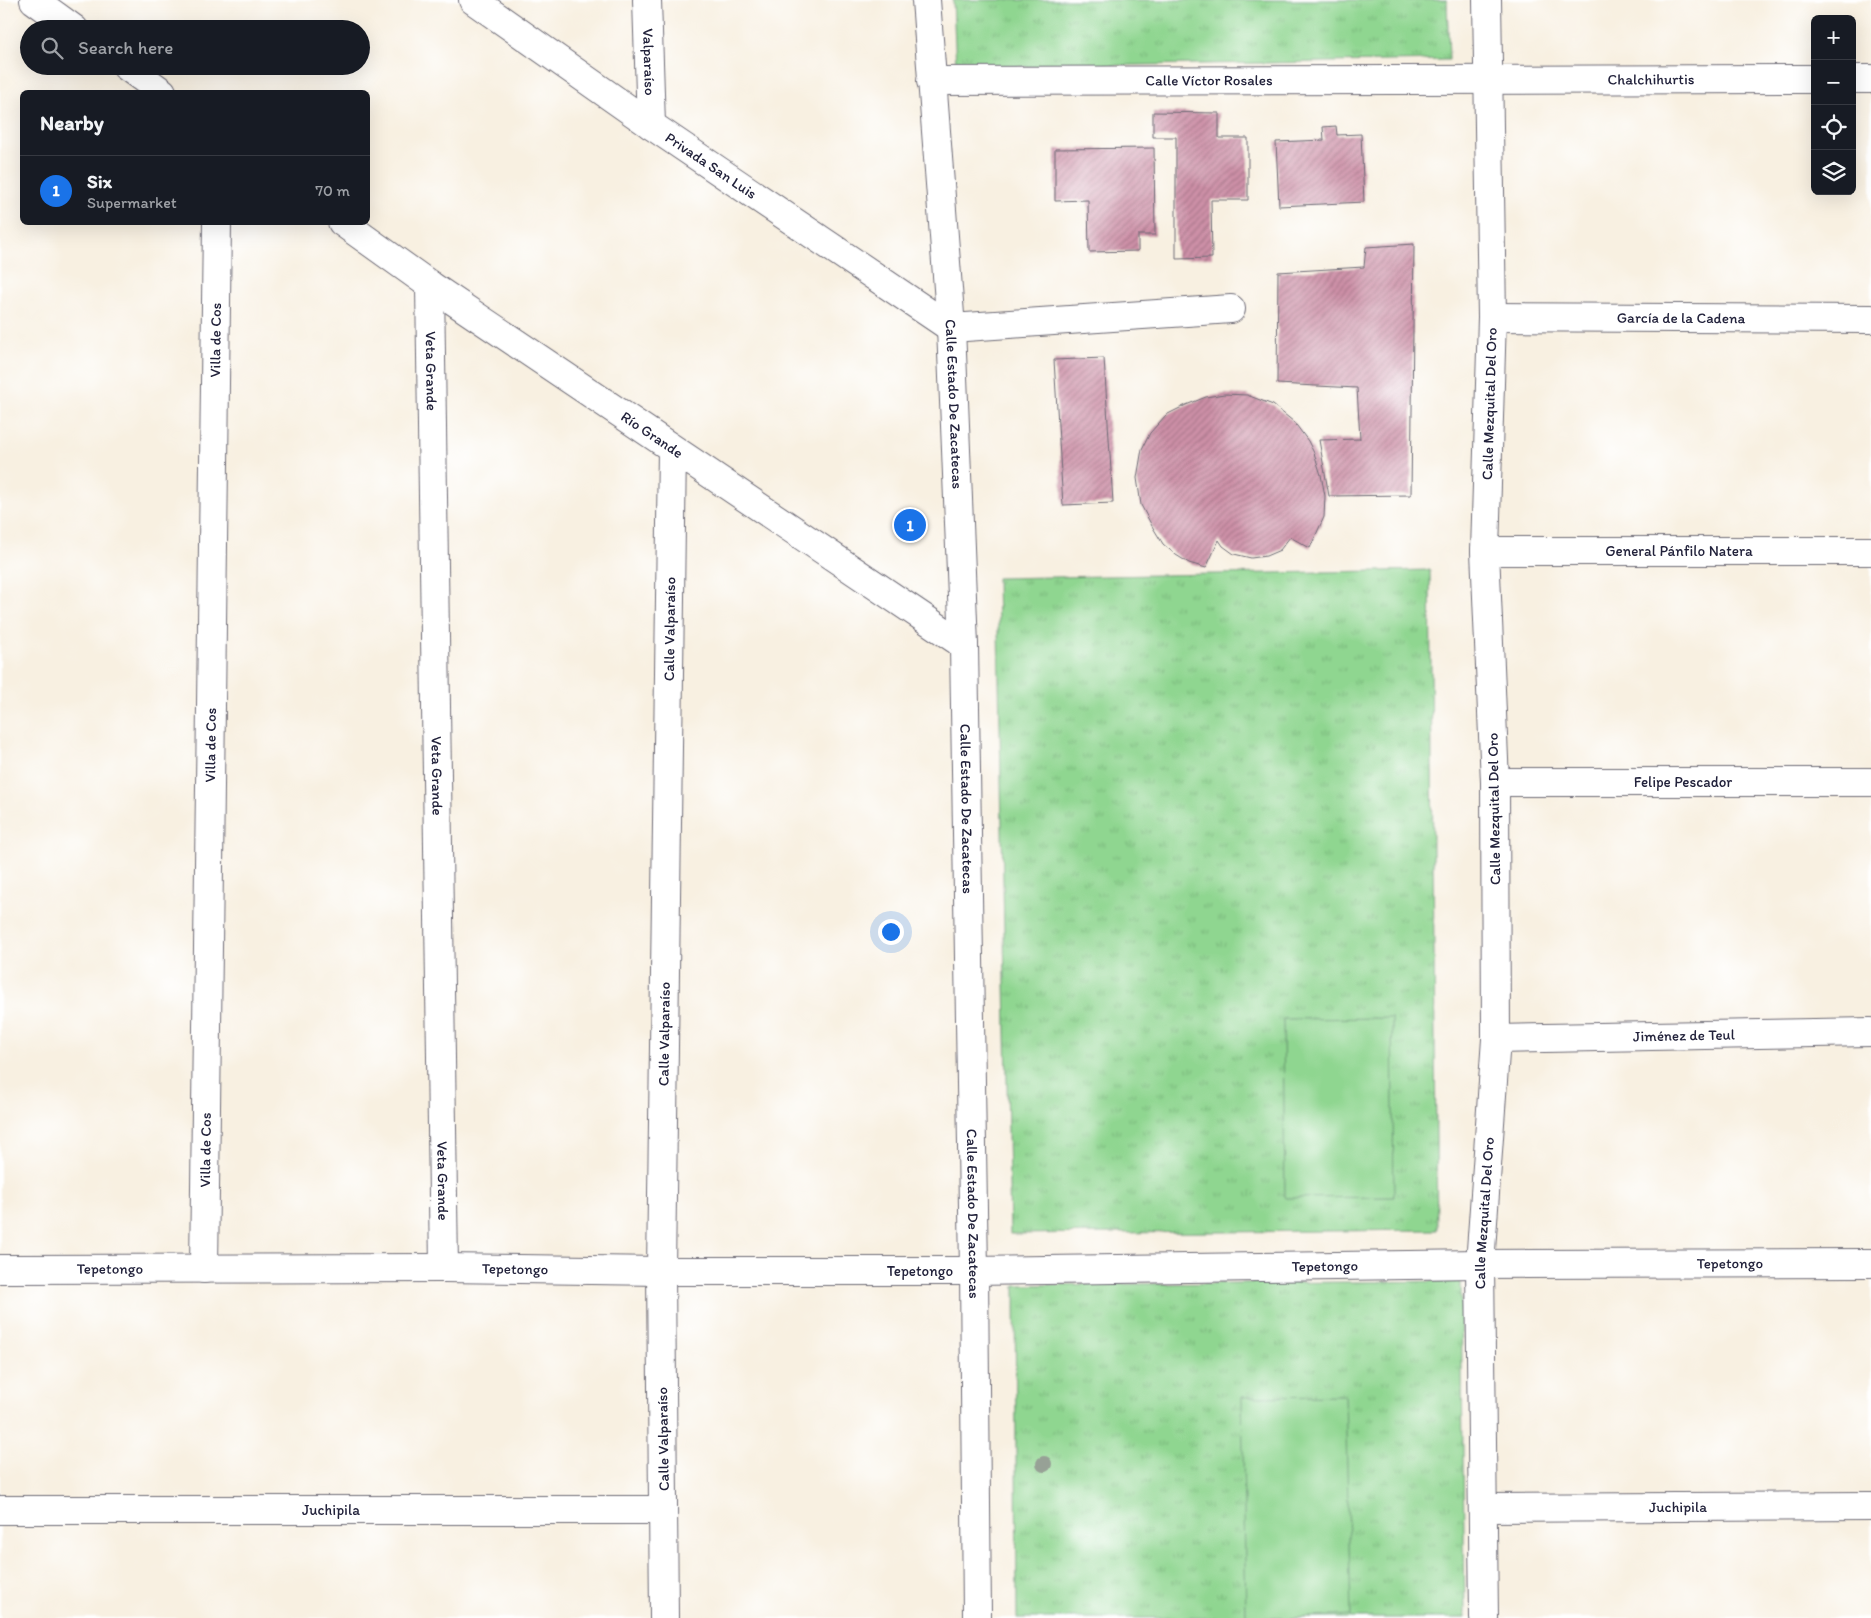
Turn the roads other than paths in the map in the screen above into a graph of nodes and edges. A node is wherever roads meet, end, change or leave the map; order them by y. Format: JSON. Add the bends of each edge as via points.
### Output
{"nodes":[{"id":1,"x":34,"y":0,"type":"edge"},
{"id":2,"x":473,"y":0,"type":"edge"},
{"id":3,"x":647,"y":0,"type":"edge"},
{"id":4,"x":926,"y":0,"type":"edge"},
{"id":5,"x":1487,"y":0,"type":"edge"},
{"id":6,"x":62,"y":20,"type":"edge"},
{"id":7,"x":138,"y":75,"type":"edge"},
{"id":8,"x":1487,"y":79,"type":"junction"},
{"id":9,"x":1811,"y":79,"type":"edge"},
{"id":10,"x":1856,"y":79,"type":"edge"},
{"id":11,"x":1871,"y":80,"type":"edge"},
{"id":12,"x":931,"y":81,"type":"junction"},
{"id":13,"x":159,"y":90,"type":"edge"},
{"id":14,"x":651,"y":125,"type":"junction"},
{"id":15,"x":217,"y":225,"type":"edge"},
{"id":16,"x":346,"y":225,"type":"edge"},
{"id":17,"x":430,"y":285,"type":"junction"},
{"id":18,"x":1231,"y":309,"type":"dead end"},
{"id":19,"x":1492,"y":317,"type":"junction"},
{"id":20,"x":1871,"y":318,"type":"edge"},
{"id":21,"x":950,"y":328,"type":"junction"},
{"id":22,"x":672,"y":449,"type":"junction"},
{"id":23,"x":1485,"y":551,"type":"junction"},
{"id":24,"x":1871,"y":551,"type":"edge"},
{"id":25,"x":964,"y":645,"type":"junction"},
{"id":26,"x":1494,"y":782,"type":"junction"},
{"id":27,"x":1871,"y":782,"type":"edge"},
{"id":28,"x":1871,"y":1032,"type":"edge"},
{"id":29,"x":1496,"y":1038,"type":"junction"},
{"id":30,"x":1871,"y":1263,"type":"edge"},
{"id":31,"x":1480,"y":1264,"type":"junction"},
{"id":32,"x":444,"y":1268,"type":"junction"},
{"id":33,"x":0,"y":1269,"type":"edge"},
{"id":34,"x":204,"y":1269,"type":"junction"},
{"id":35,"x":661,"y":1271,"type":"junction"},
{"id":36,"x":974,"y":1271,"type":"junction"},
{"id":37,"x":1871,"y":1506,"type":"edge"},
{"id":38,"x":1484,"y":1508,"type":"junction"},
{"id":39,"x":0,"y":1510,"type":"edge"},
{"id":40,"x":663,"y":1510,"type":"junction"},
{"id":41,"x":664,"y":1618,"type":"edge"},
{"id":42,"x":977,"y":1618,"type":"edge"},
{"id":43,"x":1484,"y":1618,"type":"edge"}],
"edges":[{"from":1,"to":6,"type":"street"},
{"from":2,"to":14,"type":"street","name":"Privada San Luis"},
{"from":3,"to":14,"type":"street","name":"Valparaíso"},
{"from":4,"to":12,"type":"street","name":"Calle Estado De Zacatecas"},
{"from":5,"to":8,"type":"street","name":"Calle Mezquital Del Oro"},
{"from":7,"to":13,"type":"street"},
{"from":8,"to":9,"type":"street","name":"Chalchihurtis"},
{"from":8,"to":12,"type":"street","name":"Calle Víctor Rosales"},
{"from":8,"to":19,"type":"street","name":"Calle Mezquital Del Oro"},
{"from":10,"to":11,"type":"street"},
{"from":12,"to":21,"type":"street","name":"Calle Estado De Zacatecas"},
{"from":14,"to":21,"type":"street","name":"Privada San Luis"},
{"from":15,"to":34,"type":"street","name":"Villa de Cos"},
{"from":16,"to":17,"type":"street","name":"Río Grande"},
{"from":17,"to":22,"type":"street","name":"Río Grande"},
{"from":17,"to":32,"type":"street","name":"Veta Grande"},
{"from":18,"to":21,"type":"street"},
{"from":19,"to":20,"type":"street","name":"García de la Cadena"},
{"from":19,"to":23,"type":"street","name":"Calle Mezquital Del Oro"},
{"from":21,"to":25,"type":"street","name":"Calle Estado De Zacatecas"},
{"from":22,"to":25,"type":"street","name":"Río Grande"},
{"from":22,"to":35,"type":"street","name":"Calle Valparaíso"},
{"from":23,"to":24,"type":"street","name":"General Pánfilo Natera"},
{"from":23,"to":26,"type":"street","name":"Calle Mezquital Del Oro"},
{"from":25,"to":36,"type":"street","name":"Calle Estado De Zacatecas"},
{"from":26,"to":27,"type":"street","name":"Felipe Pescador"},
{"from":26,"to":29,"type":"street","name":"Calle Mezquital Del Oro"},
{"from":28,"to":29,"type":"street","name":"Jiménez de Teul"},
{"from":29,"to":31,"type":"street","name":"Calle Mezquital Del Oro"},
{"from":30,"to":31,"type":"street","name":"Tepetongo"},
{"from":31,"to":36,"type":"street","name":"Tepetongo"},
{"from":31,"to":38,"type":"street","name":"Calle Mezquital Del Oro"},
{"from":32,"to":34,"type":"street","name":"Tepetongo"},
{"from":32,"to":35,"type":"street","name":"Tepetongo"},
{"from":33,"to":34,"type":"street","name":"Tepetongo"},
{"from":35,"to":36,"type":"street","name":"Tepetongo"},
{"from":35,"to":40,"type":"street","name":"Calle Valparaíso"},
{"from":36,"to":42,"type":"street","name":"Calle Estado De Zacatecas"},
{"from":37,"to":38,"type":"street","name":"Juchipila"},
{"from":38,"to":43,"type":"street","name":"Calle Mezquital Del Oro"},
{"from":39,"to":40,"type":"street","name":"Juchipila"},
{"from":40,"to":41,"type":"street","name":"Calle Valparaíso"}]}
